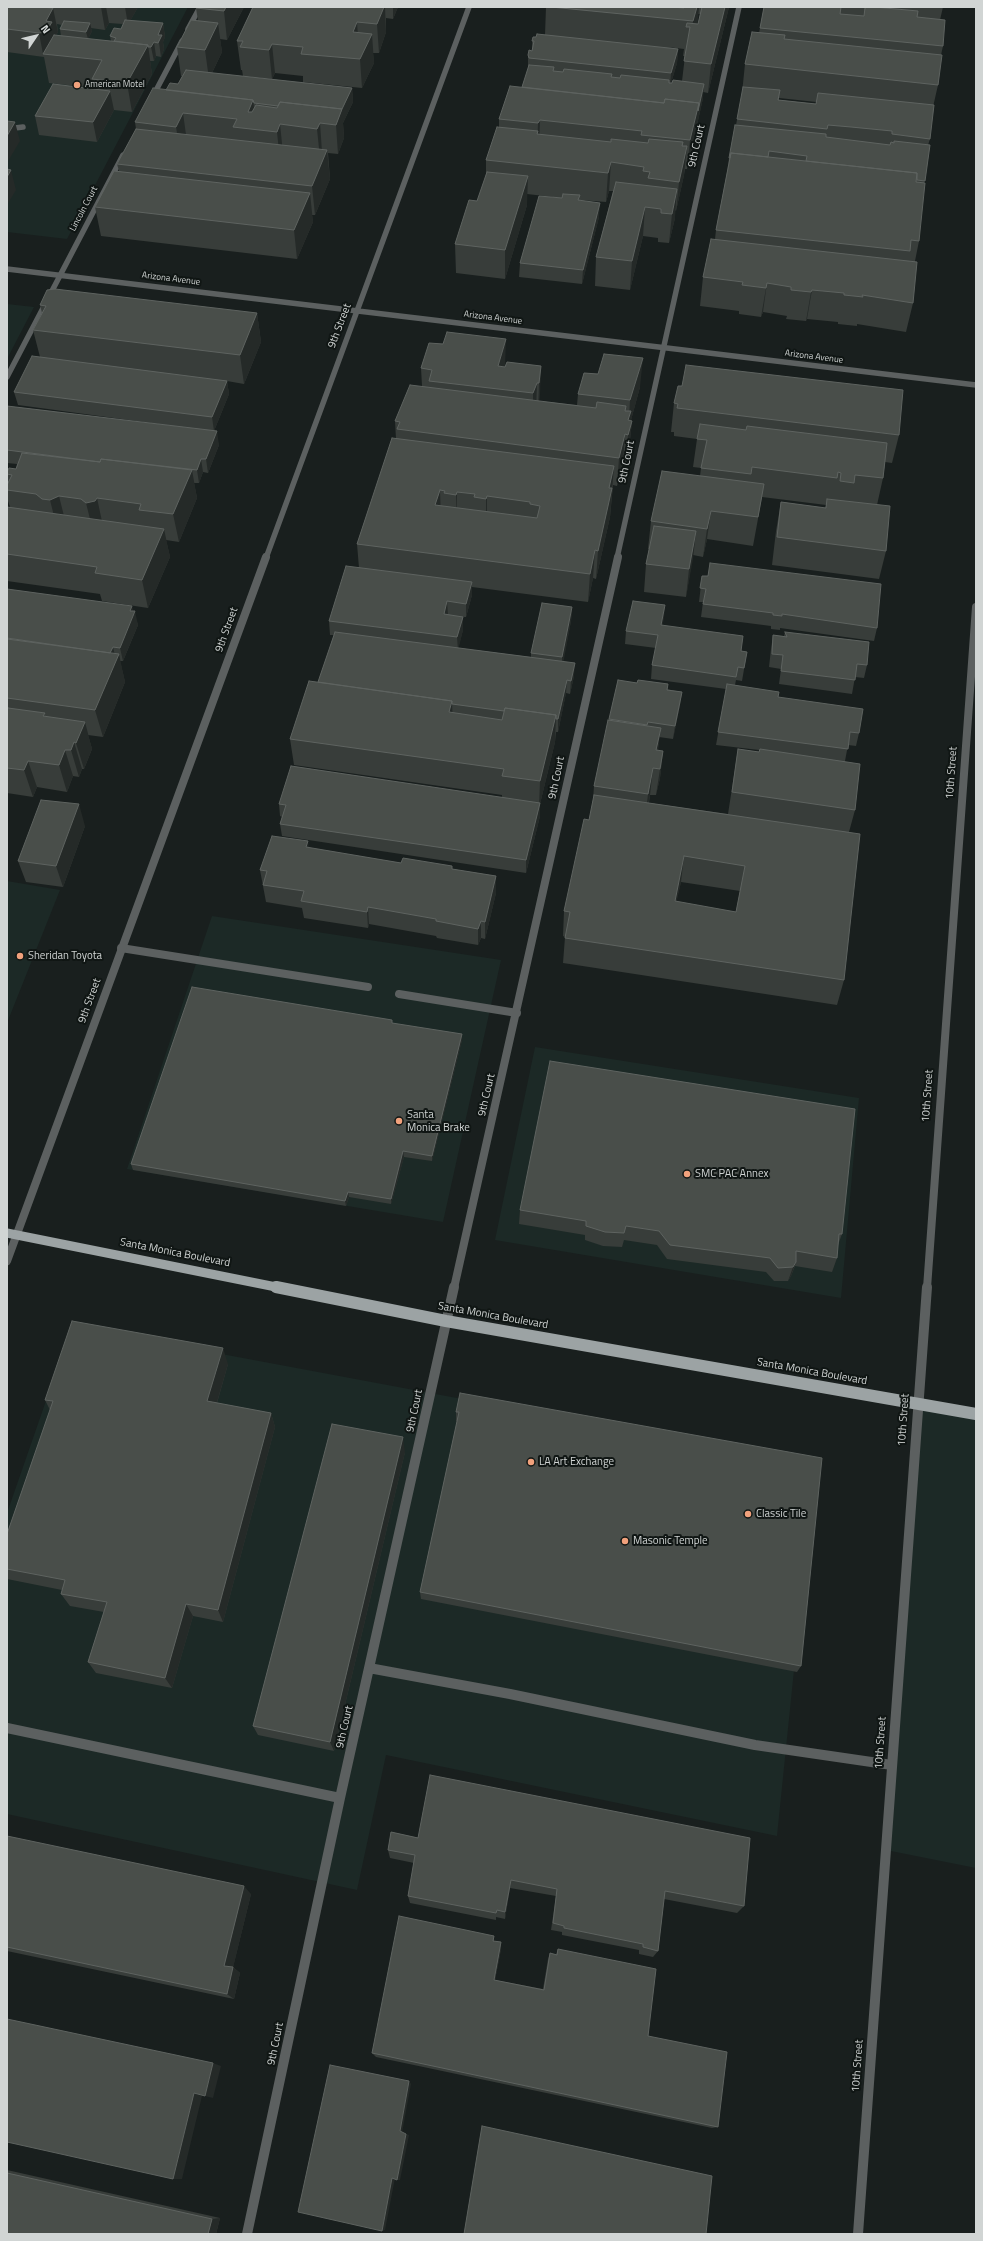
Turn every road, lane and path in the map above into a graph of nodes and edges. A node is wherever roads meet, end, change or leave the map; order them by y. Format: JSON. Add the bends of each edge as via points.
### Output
{"nodes":[{"id":1,"x":200,"y":7,"type":"edge"},
{"id":2,"x":469,"y":7,"type":"edge"},
{"id":3,"x":739,"y":7,"type":"edge"},
{"id":4,"x":149,"y":105,"type":"edge"},
{"id":5,"x":23,"y":127,"type":"dead end"},
{"id":6,"x":7,"y":129,"type":"edge"},
{"id":7,"x":127,"y":147,"type":"edge"},
{"id":8,"x":7,"y":268,"type":"edge"},
{"id":9,"x":59,"y":275,"type":"junction"},
{"id":10,"x":357,"y":311,"type":"junction"},
{"id":11,"x":663,"y":348,"type":"junction"},
{"id":12,"x":7,"y":377,"type":"edge"},
{"id":13,"x":976,"y":386,"type":"edge"},
{"id":14,"x":976,"y":607,"type":"edge"},
{"id":15,"x":121,"y":948,"type":"junction"},
{"id":16,"x":368,"y":987,"type":"dead end"},
{"id":17,"x":399,"y":994,"type":"dead end"},
{"id":18,"x":517,"y":1013,"type":"junction"},
{"id":19,"x":12,"y":1234,"type":"edge"},
{"id":20,"x":7,"y":1261,"type":"edge"},
{"id":21,"x":446,"y":1321,"type":"junction"},
{"id":22,"x":918,"y":1404,"type":"junction"},
{"id":23,"x":976,"y":1414,"type":"edge"},
{"id":24,"x":369,"y":1668,"type":"junction"},
{"id":25,"x":7,"y":1728,"type":"edge"},
{"id":26,"x":892,"y":1765,"type":"junction"},
{"id":27,"x":340,"y":1798,"type":"junction"},
{"id":28,"x":247,"y":2234,"type":"edge"},
{"id":29,"x":858,"y":2234,"type":"edge"}],
"edges":[{"from":1,"to":4,"type":"street"},
{"from":2,"to":10,"type":"street","name":"9th Street"},
{"from":3,"to":11,"type":"street","name":"9th Court"},
{"from":5,"to":6,"type":"street"},
{"from":7,"to":9,"type":"street","name":"Lincoln Court"},
{"from":8,"to":9,"type":"street","name":"Arizona Avenue"},
{"from":9,"to":10,"type":"street","name":"Arizona Avenue"},
{"from":9,"to":12,"type":"street","name":"Lincoln Court"},
{"from":10,"to":11,"type":"street","name":"Arizona Avenue"},
{"from":10,"to":15,"type":"street","name":"9th Street"},
{"from":11,"to":13,"type":"street","name":"Arizona Avenue"},
{"from":11,"to":18,"type":"street","name":"9th Court"},
{"from":14,"to":22,"type":"street","name":"10th Street"},
{"from":15,"to":16,"type":"street"},
{"from":15,"to":19,"type":"street","name":"9th Street"},
{"from":17,"to":18,"type":"street"},
{"from":18,"to":21,"type":"street","name":"9th Court"},
{"from":19,"to":20,"type":"street","name":"9th Street"},
{"from":19,"to":21,"type":"main road","name":"Santa Monica Boulevard"},
{"from":21,"to":22,"type":"main road","name":"Santa Monica Boulevard"},
{"from":21,"to":24,"type":"street","name":"9th Court"},
{"from":22,"to":23,"type":"main road","name":"Santa Monica Boulevard"},
{"from":22,"to":26,"type":"street","name":"10th Street"},
{"from":24,"to":26,"type":"street","via":[[755,1746]]},
{"from":24,"to":27,"type":"street","name":"9th Court"},
{"from":25,"to":27,"type":"street"},
{"from":26,"to":29,"type":"street","name":"10th Street"},
{"from":27,"to":28,"type":"street","name":"9th Court"}]}
